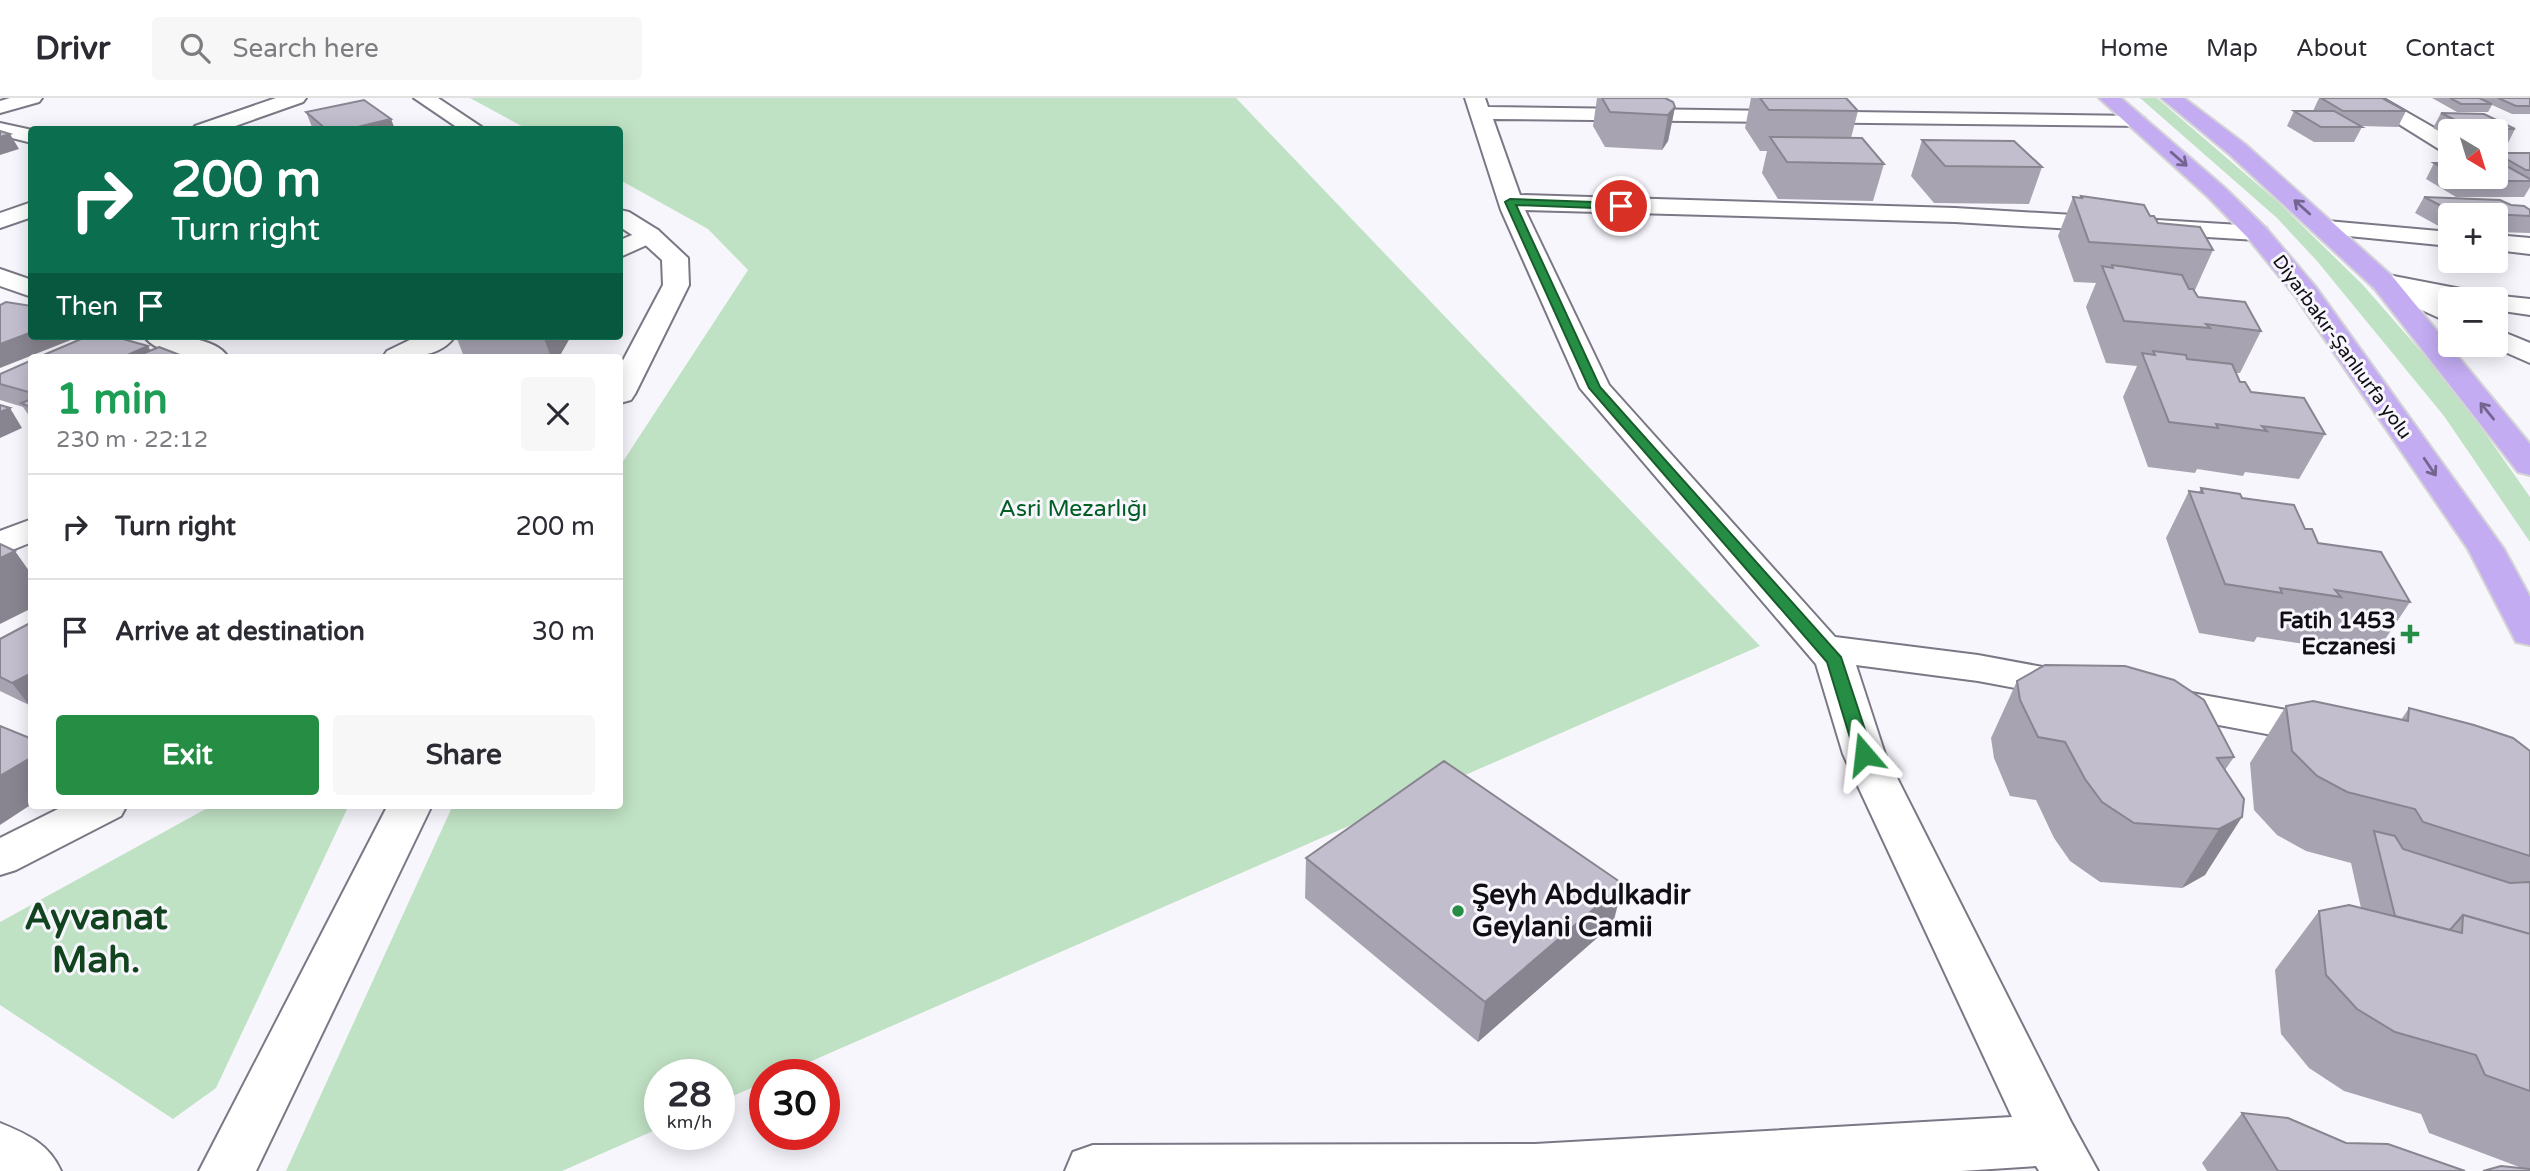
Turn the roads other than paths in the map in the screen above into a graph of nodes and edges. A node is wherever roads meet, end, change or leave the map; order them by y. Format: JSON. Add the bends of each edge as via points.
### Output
{"nodes":[{"id":1,"x":32,"y":98,"type":"edge"},
{"id":2,"x":296,"y":98,"type":"edge"},
{"id":3,"x":424,"y":98,"type":"edge"},
{"id":4,"x":2109,"y":98,"type":"edge"},
{"id":5,"x":2171,"y":98,"type":"edge"},
{"id":6,"x":2367,"y":98,"type":"edge"},
{"id":7,"x":1478,"y":106,"type":"edge"},
{"id":8,"x":0,"y":107,"type":"edge"},
{"id":9,"x":2137,"y":122,"type":"junction"},
{"id":10,"x":214,"y":126,"type":"edge"},
{"id":11,"x":470,"y":126,"type":"edge"},
{"id":12,"x":0,"y":129,"type":"edge"},
{"id":13,"x":28,"y":136,"type":"edge"},
{"id":14,"x":2438,"y":139,"type":"edge"},
{"id":15,"x":1510,"y":202,"type":"junction"},
{"id":16,"x":28,"y":210,"type":"edge"},
{"id":17,"x":623,"y":219,"type":"edge"},
{"id":18,"x":0,"y":221,"type":"edge"},
{"id":19,"x":2327,"y":229,"type":"junction"},
{"id":20,"x":2257,"y":233,"type":"junction"},
{"id":21,"x":649,"y":235,"type":"junction"},
{"id":22,"x":2438,"y":238,"type":"edge"},
{"id":23,"x":2508,"y":244,"type":"edge"},
{"id":24,"x":2530,"y":246,"type":"edge"},
{"id":25,"x":623,"y":248,"type":"edge"},
{"id":26,"x":0,"y":277,"type":"edge"},
{"id":27,"x":2383,"y":282,"type":"junction"},
{"id":28,"x":28,"y":288,"type":"edge"},
{"id":29,"x":2438,"y":292,"type":"edge"},
{"id":30,"x":2508,"y":304,"type":"edge"},
{"id":31,"x":2530,"y":307,"type":"edge"},
{"id":32,"x":2438,"y":309,"type":"edge"},
{"id":33,"x":169,"y":340,"type":"edge"},
{"id":34,"x":433,"y":340,"type":"edge"},
{"id":35,"x":2508,"y":343,"type":"edge"},
{"id":36,"x":206,"y":354,"type":"edge"},
{"id":37,"x":403,"y":354,"type":"edge"},
{"id":38,"x":2530,"y":354,"type":"edge"},
{"id":39,"x":623,"y":388,"type":"edge"},
{"id":40,"x":2530,"y":465,"type":"edge"},
{"id":41,"x":28,"y":531,"type":"edge"},
{"id":42,"x":0,"y":544,"type":"edge"},
{"id":43,"x":2530,"y":633,"type":"edge"},
{"id":44,"x":1824,"y":648,"type":"junction"},
{"id":45,"x":2364,"y":738,"type":"edge"},
{"id":46,"x":97,"y":809,"type":"edge"},
{"id":47,"x":408,"y":809,"type":"edge"},
{"id":48,"x":0,"y":858,"type":"edge"},
{"id":49,"x":0,"y":1150,"type":"edge"},
{"id":50,"x":2060,"y":1156,"type":"edge"},
{"id":51,"x":1530,"y":1170,"type":"edge"},
{"id":52,"x":33,"y":1171,"type":"edge"},
{"id":53,"x":227,"y":1171,"type":"edge"},
{"id":54,"x":1087,"y":1171,"type":"edge"},
{"id":55,"x":1093,"y":1171,"type":"edge"}],
"edges":[{"from":1,"to":8,"type":"street"},
{"from":2,"to":10,"type":"street"},
{"from":3,"to":11,"type":"street"},
{"from":4,"to":9,"type":"highway","name":"Diyarbakır-Şanlıurfa yolu"},
{"from":19,"to":5,"type":"highway","one_way":true},
{"from":6,"to":14,"type":"street"},
{"from":7,"to":9,"type":"street"},
{"from":7,"to":15,"type":"street"},
{"from":9,"to":20,"type":"highway","name":"Diyarbakır-Şanlıurfa yolu","one_way":true},
{"from":12,"to":13,"type":"street"},
{"from":15,"to":20,"type":"street","via":[[1955,215]]},
{"from":15,"to":44,"type":"street","via":[[1595,388]]},
{"from":16,"to":18,"type":"street"},
{"from":17,"to":21,"type":"street"},
{"from":19,"to":22,"type":"street"},
{"from":19,"to":27,"type":"highway"},
{"from":20,"to":43,"type":"highway","name":"Diyarbakır-Şanlıurfa yolu","one_way":true,"via":[[2306,292],[2440,481],[2486,549]]},
{"from":21,"to":25,"type":"street"},
{"from":21,"to":39,"type":"street","via":[[675,258],[676,285]]},
{"from":23,"to":24,"type":"street"},
{"from":26,"to":28,"type":"street"},
{"from":27,"to":29,"type":"street"},
{"from":27,"to":32,"type":"street"},
{"from":40,"to":27,"type":"highway","one_way":true},
{"from":30,"to":31,"type":"street"},
{"from":33,"to":36,"type":"street"},
{"from":34,"to":37,"type":"street"},
{"from":35,"to":38,"type":"street"},
{"from":41,"to":42,"type":"street"},
{"from":44,"to":45,"type":"street","via":[[1978,668]]},
{"from":44,"to":50,"type":"street","via":[[1835,661],[1864,754]]},
{"from":46,"to":48,"type":"street"},
{"from":47,"to":53,"type":"street"},
{"from":49,"to":52,"type":"street"},
{"from":50,"to":51,"type":"street"},
{"from":51,"to":55,"type":"street"},
{"from":54,"to":55,"type":"street"}]}
